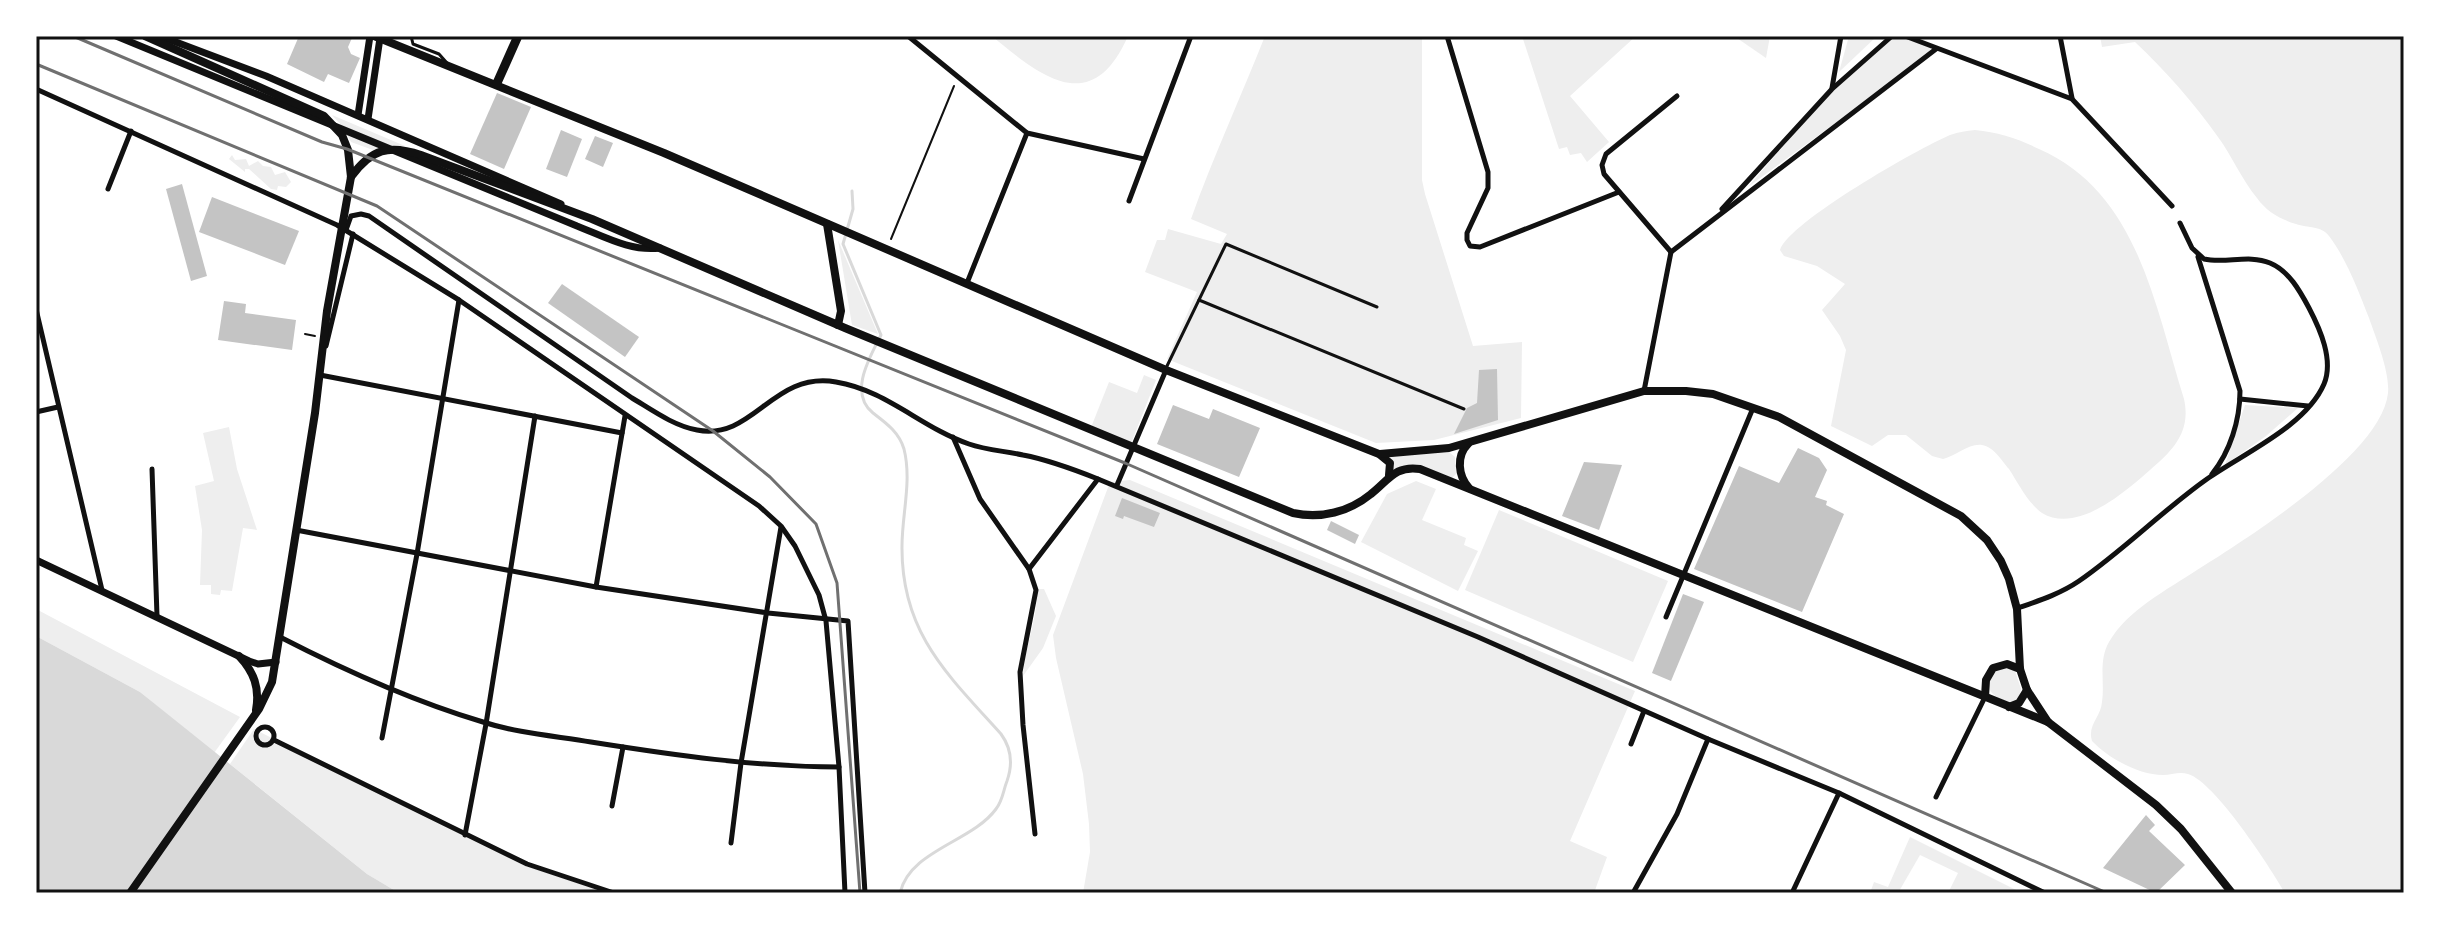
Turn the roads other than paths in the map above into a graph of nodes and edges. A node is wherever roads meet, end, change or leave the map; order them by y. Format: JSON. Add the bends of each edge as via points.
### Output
{"nodes":[{"id":1,"x":116,"y":36,"type":"edge"},
{"id":2,"x":145,"y":36,"type":"edge"},
{"id":3,"x":160,"y":36,"type":"edge"},
{"id":4,"x":411,"y":36,"type":"edge"},
{"id":5,"x":518,"y":36,"type":"edge"},
{"id":6,"x":908,"y":36,"type":"edge"},
{"id":7,"x":1191,"y":36,"type":"edge"},
{"id":8,"x":1447,"y":36,"type":"edge"},
{"id":9,"x":1841,"y":36,"type":"edge"},
{"id":10,"x":1892,"y":36,"type":"edge"},
{"id":11,"x":1905,"y":36,"type":"edge"},
{"id":12,"x":2060,"y":36,"type":"edge"},
{"id":13,"x":375,"y":37,"type":"edge"},
{"id":14,"x":1936,"y":49,"type":"junction"},
{"id":15,"x":449,"y":65,"type":"junction"},
{"id":16,"x":497,"y":83,"type":"junction"},
{"id":17,"x":36,"y":89,"type":"edge"},
{"id":18,"x":1832,"y":89,"type":"junction"},
{"id":19,"x":1677,"y":96,"type":"dead end"},
{"id":20,"x":2072,"y":99,"type":"junction"},
{"id":21,"x":358,"y":115,"type":"junction"},
{"id":22,"x":368,"y":119,"type":"junction"},
{"id":23,"x":131,"y":131,"type":"junction"},
{"id":24,"x":1027,"y":133,"type":"junction"},
{"id":25,"x":1144,"y":159,"type":"junction"},
{"id":26,"x":351,"y":177,"type":"junction"},
{"id":27,"x":108,"y":189,"type":"dead end"},
{"id":28,"x":1619,"y":192,"type":"junction"},
{"id":29,"x":1129,"y":201,"type":"dead end"},
{"id":30,"x":2172,"y":206,"type":"dead end"},
{"id":31,"x":592,"y":219,"type":"junction"},
{"id":32,"x":1713,"y":219,"type":"junction"},
{"id":33,"x":2180,"y":223,"type":"dead end"},
{"id":34,"x":831,"y":226,"type":"junction"},
{"id":35,"x":346,"y":230,"type":"junction"},
{"id":36,"x":353,"y":234,"type":"junction"},
{"id":37,"x":660,"y":248,"type":"junction"},
{"id":38,"x":1671,"y":252,"type":"junction"},
{"id":39,"x":2199,"y":256,"type":"junction"},
{"id":40,"x":967,"y":283,"type":"junction"},
{"id":41,"x":459,"y":300,"type":"junction"},
{"id":42,"x":1199,"y":300,"type":"junction"},
{"id":43,"x":1377,"y":307,"type":"dead end"},
{"id":44,"x":36,"y":309,"type":"edge"},
{"id":45,"x":838,"y":325,"type":"junction"},
{"id":46,"x":1166,"y":370,"type":"junction"},
{"id":47,"x":319,"y":377,"type":"junction"},
{"id":48,"x":1644,"y":391,"type":"junction"},
{"id":49,"x":442,"y":398,"type":"junction"},
{"id":50,"x":2240,"y":399,"type":"junction"},
{"id":51,"x":2309,"y":406,"type":"junction"},
{"id":52,"x":58,"y":407,"type":"junction"},
{"id":53,"x":1753,"y":407,"type":"junction"},
{"id":54,"x":1464,"y":409,"type":"dead end"},
{"id":55,"x":36,"y":412,"type":"edge"},
{"id":56,"x":535,"y":416,"type":"junction"},
{"id":57,"x":625,"y":416,"type":"junction"},
{"id":58,"x":622,"y":433,"type":"junction"},
{"id":59,"x":953,"y":437,"type":"junction"},
{"id":60,"x":1476,"y":440,"type":"junction"},
{"id":61,"x":1133,"y":446,"type":"junction"},
{"id":62,"x":1379,"y":454,"type":"junction"},
{"id":63,"x":152,"y":469,"type":"dead end"},
{"id":64,"x":1389,"y":476,"type":"junction"},
{"id":65,"x":2209,"y":478,"type":"junction"},
{"id":66,"x":1098,"y":479,"type":"junction"},
{"id":67,"x":1117,"y":485,"type":"junction"},
{"id":68,"x":1472,"y":490,"type":"junction"},
{"id":69,"x":781,"y":526,"type":"junction"},
{"id":70,"x":296,"y":530,"type":"junction"},
{"id":71,"x":417,"y":554,"type":"junction"},
{"id":72,"x":36,"y":560,"type":"edge"},
{"id":73,"x":1029,"y":569,"type":"junction"},
{"id":74,"x":509,"y":572,"type":"junction"},
{"id":75,"x":1682,"y":576,"type":"junction"},
{"id":76,"x":596,"y":587,"type":"junction"},
{"id":77,"x":102,"y":590,"type":"junction"},
{"id":78,"x":2017,"y":609,"type":"junction"},
{"id":79,"x":768,"y":613,"type":"junction"},
{"id":80,"x":157,"y":616,"type":"junction"},
{"id":81,"x":1666,"y":617,"type":"dead end"},
{"id":82,"x":826,"y":621,"type":"junction"},
{"id":83,"x":280,"y":637,"type":"junction"},
{"id":84,"x":239,"y":656,"type":"junction"},
{"id":85,"x":276,"y":662,"type":"junction"},
{"id":86,"x":2020,"y":669,"type":"junction"},
{"id":87,"x":2027,"y":690,"type":"junction"},
{"id":88,"x":392,"y":692,"type":"junction"},
{"id":89,"x":1985,"y":697,"type":"junction"},
{"id":90,"x":2008,"y":707,"type":"junction"},
{"id":91,"x":1644,"y":711,"type":"junction"},
{"id":92,"x":253,"y":717,"type":"junction"},
{"id":93,"x":2048,"y":722,"type":"junction"},
{"id":94,"x":486,"y":724,"type":"junction"},
{"id":95,"x":382,"y":738,"type":"dead end"},
{"id":96,"x":1708,"y":739,"type":"junction"},
{"id":97,"x":274,"y":740,"type":"dead end"},
{"id":98,"x":1631,"y":744,"type":"dead end"},
{"id":99,"x":623,"y":747,"type":"junction"},
{"id":100,"x":741,"y":763,"type":"junction"},
{"id":101,"x":839,"y":767,"type":"junction"},
{"id":102,"x":1839,"y":793,"type":"junction"},
{"id":103,"x":1936,"y":797,"type":"dead end"},
{"id":104,"x":612,"y":806,"type":"dead end"},
{"id":105,"x":1035,"y":834,"type":"dead end"},
{"id":106,"x":465,"y":835,"type":"junction"},
{"id":107,"x":731,"y":843,"type":"dead end"},
{"id":108,"x":130,"y":893,"type":"edge"},
{"id":109,"x":614,"y":893,"type":"edge"},
{"id":110,"x":845,"y":893,"type":"edge"},
{"id":111,"x":865,"y":893,"type":"edge"},
{"id":112,"x":1633,"y":893,"type":"edge"},
{"id":113,"x":1792,"y":893,"type":"edge"},
{"id":114,"x":2045,"y":893,"type":"edge"},
{"id":115,"x":2232,"y":893,"type":"edge"}],
"edges":[{"from":1,"to":37,"type":"street","via":[[577,226],[630,246]]},
{"from":2,"to":26,"type":"main road","via":[[330,120],[345,142]]},
{"from":3,"to":21,"type":"street"},
{"from":4,"to":15,"type":"lane","via":[[412,43]]},
{"from":5,"to":16,"type":"main road"},
{"from":6,"to":24,"type":"street"},
{"from":7,"to":25,"type":"street"},
{"from":8,"to":28,"type":"street","via":[[1488,172],[1488,188],[1466,237],[1470,246],[1480,247]]},
{"from":9,"to":18,"type":"street"},
{"from":10,"to":18,"type":"street"},
{"from":11,"to":14,"type":"street"},
{"from":12,"to":20,"type":"street"},
{"from":13,"to":15,"type":"main road"},
{"from":13,"to":21,"type":"street"},
{"from":13,"to":22,"type":"street"},
{"from":14,"to":20,"type":"street"},
{"from":14,"to":32,"type":"street"},
{"from":15,"to":16,"type":"main road"},
{"from":16,"to":34,"type":"main road"},
{"from":17,"to":23,"type":"street"},
{"from":18,"to":32,"type":"street"},
{"from":19,"to":28,"type":"street","via":[[1604,157],[1602,171]]},
{"from":20,"to":30,"type":"street"},
{"from":21,"to":22,"type":"street"},
{"from":22,"to":31,"type":"street"},
{"from":23,"to":27,"type":"street"},
{"from":23,"to":35,"type":"street"},
{"from":24,"to":25,"type":"street"},
{"from":24,"to":40,"type":"street"},
{"from":25,"to":29,"type":"street"},
{"from":26,"to":31,"type":"main road","via":[[376,152],[402,149]]},
{"from":26,"to":47,"type":"main road"},
{"from":28,"to":38,"type":"street"},
{"from":31,"to":37,"type":"main road"},
{"from":32,"to":38,"type":"street"},
{"from":33,"to":39,"type":"street"},
{"from":34,"to":40,"type":"main road"},
{"from":34,"to":45,"type":"main road","via":[[840,296]]},
{"from":35,"to":36,"type":"street"},
{"from":35,"to":59,"type":"street","via":[[351,216],[358,214],[380,223],[632,398],[698,431],[726,429],[791,387],[823,381],[862,388]]},
{"from":36,"to":41,"type":"street"},
{"from":36,"to":47,"type":"street"},
{"from":37,"to":45,"type":"main road"},
{"from":38,"to":48,"type":"street"},
{"from":39,"to":50,"type":"street"},
{"from":39,"to":51,"type":"street","via":[[2261,261],[2290,278],[2313,316],[2326,354],[2327,377]]},
{"from":40,"to":46,"type":"main road"},
{"from":41,"to":49,"type":"street"},
{"from":41,"to":57,"type":"street"},
{"from":42,"to":43,"type":"lane","via":[[1226,244]]},
{"from":42,"to":46,"type":"lane"},
{"from":42,"to":54,"type":"lane"},
{"from":44,"to":52,"type":"street"},
{"from":45,"to":61,"type":"main road"},
{"from":46,"to":61,"type":"street"},
{"from":46,"to":62,"type":"main road"},
{"from":47,"to":49,"type":"street"},
{"from":47,"to":70,"type":"main road"},
{"from":48,"to":53,"type":"main road","via":[[1713,394]]},
{"from":48,"to":60,"type":"main road"},
{"from":49,"to":56,"type":"street"},
{"from":49,"to":71,"type":"street"},
{"from":50,"to":51,"type":"street"},
{"from":50,"to":65,"type":"street","via":[[2226,451]]},
{"from":51,"to":65,"type":"street"},
{"from":52,"to":55,"type":"street"},
{"from":52,"to":77,"type":"street"},
{"from":53,"to":75,"type":"street"},
{"from":53,"to":78,"type":"main road","via":[[1961,516],[2001,561]]},
{"from":56,"to":58,"type":"street"},
{"from":56,"to":74,"type":"street"},
{"from":57,"to":58,"type":"street"},
{"from":57,"to":69,"type":"street"},
{"from":58,"to":76,"type":"street"},
{"from":59,"to":66,"type":"street","via":[[1051,461]]},
{"from":59,"to":73,"type":"street","via":[[980,499]]},
{"from":60,"to":62,"type":"main road","via":[[1435,450]]},
{"from":60,"to":68,"type":"main road","via":[[1460,457],[1462,479]]},
{"from":61,"to":64,"type":"main road","via":[[1299,515],[1326,515],[1350,507]]},
{"from":61,"to":67,"type":"street"},
{"from":62,"to":64,"type":"main road","via":[[1390,463]]},
{"from":63,"to":80,"type":"street"},
{"from":64,"to":68,"type":"main road","via":[[1415,468]]},
{"from":65,"to":78,"type":"street","via":[[2076,583]]},
{"from":66,"to":67,"type":"street"},
{"from":66,"to":73,"type":"street"},
{"from":67,"to":91,"type":"street"},
{"from":68,"to":75,"type":"main road"},
{"from":69,"to":79,"type":"street"},
{"from":69,"to":82,"type":"street","via":[[808,568]]},
{"from":70,"to":71,"type":"street"},
{"from":70,"to":83,"type":"main road"},
{"from":71,"to":74,"type":"street"},
{"from":71,"to":88,"type":"street"},
{"from":72,"to":77,"type":"street"},
{"from":73,"to":105,"type":"street","via":[[1036,601],[1023,649],[1020,699]]},
{"from":74,"to":76,"type":"street"},
{"from":74,"to":94,"type":"street"},
{"from":75,"to":81,"type":"street"},
{"from":75,"to":89,"type":"main road"},
{"from":76,"to":79,"type":"street"},
{"from":77,"to":80,"type":"street"},
{"from":78,"to":86,"type":"main road"},
{"from":79,"to":82,"type":"street"},
{"from":79,"to":100,"type":"street"},
{"from":80,"to":84,"type":"street"},
{"from":82,"to":101,"type":"street"},
{"from":82,"to":111,"type":"street","via":[[848,621]]},
{"from":83,"to":85,"type":"main road"},
{"from":83,"to":88,"type":"street"},
{"from":84,"to":85,"type":"street","via":[[258,664]]},
{"from":84,"to":92,"type":"main road","via":[[256,683]]},
{"from":85,"to":92,"type":"main road","via":[[266,697]]},
{"from":86,"to":87,"type":"main road"},
{"from":86,"to":89,"type":"main road","via":[[2007,664],[1993,668]]},
{"from":87,"to":90,"type":"main road","via":[[2019,703]]},
{"from":87,"to":93,"type":"main road"},
{"from":88,"to":94,"type":"street"},
{"from":88,"to":95,"type":"street"},
{"from":89,"to":90,"type":"main road"},
{"from":89,"to":103,"type":"street"},
{"from":90,"to":93,"type":"main road"},
{"from":91,"to":96,"type":"street"},
{"from":91,"to":98,"type":"street"},
{"from":92,"to":108,"type":"main road"},
{"from":93,"to":115,"type":"main road","via":[[2156,805]]},
{"from":94,"to":99,"type":"street"},
{"from":94,"to":106,"type":"street"},
{"from":96,"to":102,"type":"street"},
{"from":96,"to":112,"type":"street","via":[[1677,814]]},
{"from":97,"to":106,"type":"street"},
{"from":99,"to":100,"type":"street"},
{"from":99,"to":104,"type":"street"},
{"from":100,"to":101,"type":"street"},
{"from":100,"to":107,"type":"street"},
{"from":101,"to":110,"type":"street"},
{"from":102,"to":113,"type":"street"},
{"from":102,"to":114,"type":"street"},
{"from":106,"to":109,"type":"street","via":[[527,864]]}]}
